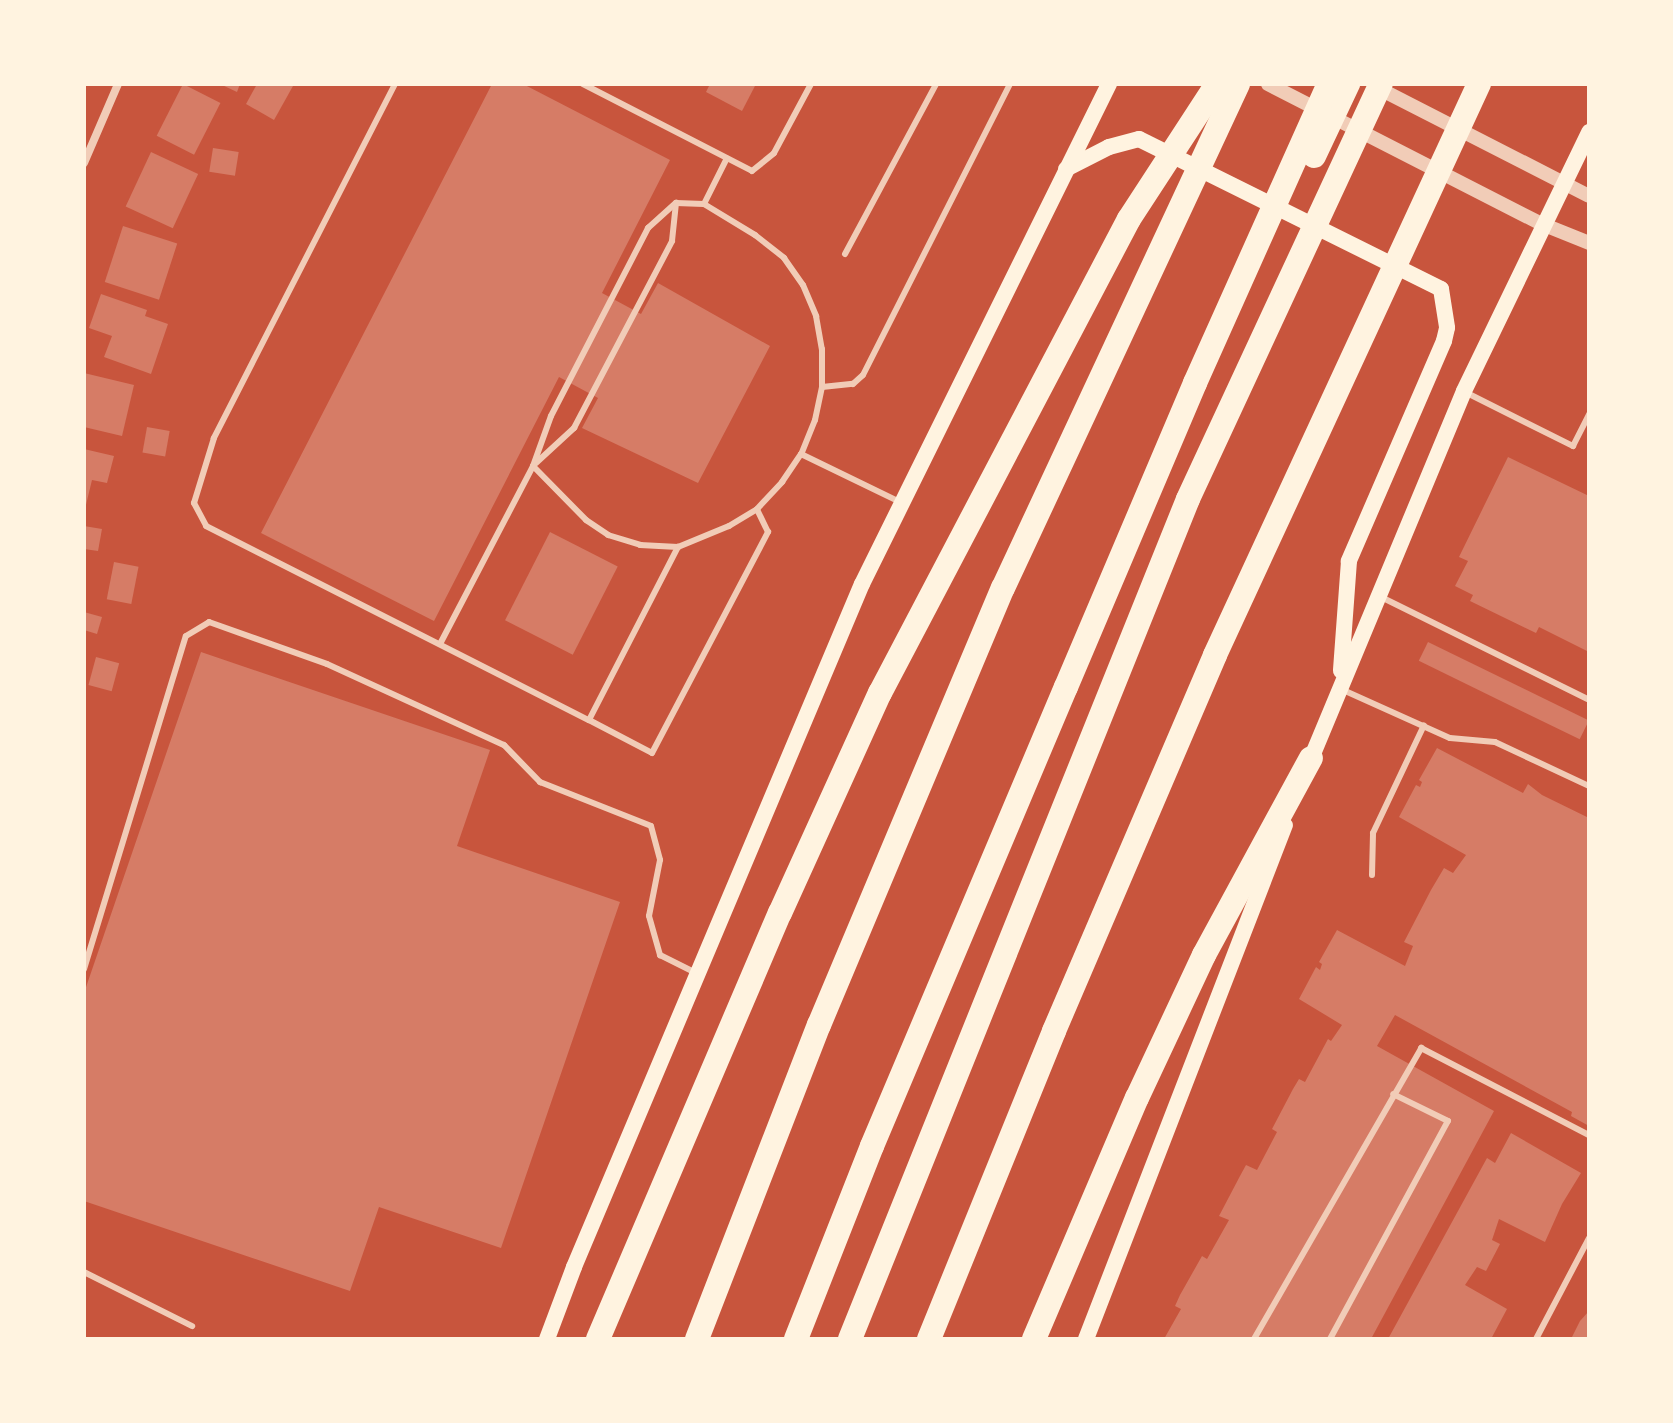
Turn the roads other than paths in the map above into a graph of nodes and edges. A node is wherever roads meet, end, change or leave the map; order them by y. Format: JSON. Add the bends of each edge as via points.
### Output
{"nodes":[{"id":1,"x":118,"y":84,"type":"edge"},
{"id":2,"x":395,"y":84,"type":"edge"},
{"id":3,"x":583,"y":84,"type":"edge"},
{"id":4,"x":811,"y":84,"type":"edge"},
{"id":5,"x":936,"y":84,"type":"edge"},
{"id":6,"x":1010,"y":84,"type":"edge"},
{"id":7,"x":1109,"y":84,"type":"edge"},
{"id":8,"x":1217,"y":84,"type":"edge"},
{"id":9,"x":1238,"y":84,"type":"edge"},
{"id":10,"x":1268,"y":84,"type":"edge"},
{"id":11,"x":1329,"y":84,"type":"edge"},
{"id":12,"x":1348,"y":84,"type":"edge"},
{"id":13,"x":1371,"y":84,"type":"edge"},
{"id":14,"x":1381,"y":84,"type":"edge"},
{"id":15,"x":1479,"y":84,"type":"edge"},
{"id":16,"x":1589,"y":132,"type":"edge"},
{"id":17,"x":727,"y":158,"type":"junction"},
{"id":18,"x":84,"y":163,"type":"edge"},
{"id":19,"x":1066,"y":169,"type":"junction"},
{"id":20,"x":1564,"y":182,"type":"junction"},
{"id":21,"x":1589,"y":196,"type":"edge"},
{"id":22,"x":676,"y":203,"type":"junction"},
{"id":23,"x":704,"y":204,"type":"junction"},
{"id":24,"x":1542,"y":224,"type":"junction"},
{"id":25,"x":1589,"y":243,"type":"edge"},
{"id":26,"x":845,"y":254,"type":"dead end"},
{"id":27,"x":1247,"y":283,"type":"junction"},
{"id":28,"x":822,"y":387,"type":"junction"},
{"id":29,"x":1464,"y":391,"type":"junction"},
{"id":30,"x":1589,"y":414,"type":"edge"},
{"id":31,"x":801,"y":454,"type":"junction"},
{"id":32,"x":533,"y":466,"type":"junction"},
{"id":33,"x":902,"y":503,"type":"junction"},
{"id":34,"x":757,"y":509,"type":"junction"},
{"id":35,"x":678,"y":547,"type":"junction"},
{"id":36,"x":1377,"y":595,"type":"junction"},
{"id":37,"x":440,"y":644,"type":"junction"},
{"id":38,"x":1340,"y":689,"type":"junction"},
{"id":39,"x":1589,"y":700,"type":"edge"},
{"id":40,"x":589,"y":720,"type":"junction"},
{"id":41,"x":1424,"y":725,"type":"junction"},
{"id":42,"x":1311,"y":758,"type":"junction"},
{"id":43,"x":1589,"y":786,"type":"edge"},
{"id":44,"x":1372,"y":875,"type":"dead end"},
{"id":45,"x":84,"y":969,"type":"edge"},
{"id":46,"x":698,"y":974,"type":"junction"},
{"id":47,"x":1393,"y":1094,"type":"junction"},
{"id":48,"x":1589,"y":1135,"type":"edge"},
{"id":49,"x":1589,"y":1238,"type":"edge"},
{"id":50,"x":84,"y":1272,"type":"edge"},
{"id":51,"x":192,"y":1326,"type":"dead end"},
{"id":52,"x":547,"y":1339,"type":"edge"},
{"id":53,"x":598,"y":1339,"type":"edge"},
{"id":54,"x":697,"y":1339,"type":"edge"},
{"id":55,"x":796,"y":1339,"type":"edge"},
{"id":56,"x":850,"y":1339,"type":"edge"},
{"id":57,"x":929,"y":1339,"type":"edge"},
{"id":58,"x":1034,"y":1339,"type":"edge"},
{"id":59,"x":1086,"y":1339,"type":"edge"},
{"id":60,"x":1254,"y":1339,"type":"edge"},
{"id":61,"x":1330,"y":1339,"type":"edge"},
{"id":62,"x":1536,"y":1339,"type":"edge"}],
"edges":[{"from":1,"to":18,"type":"street"},
{"from":2,"to":37,"type":"lane","via":[[214,438],[194,503],[206,526]]},
{"from":3,"to":17,"type":"lane"},
{"from":4,"to":17,"type":"lane","via":[[774,153],[752,171]]},
{"from":5,"to":26,"type":"lane"},
{"from":6,"to":28,"type":"lane","via":[[863,375],[853,384]]},
{"from":7,"to":19,"type":"main road"},
{"from":8,"to":53,"type":"highway","via":[[1129,219],[880,693]]},
{"from":9,"to":54,"type":"highway","via":[[1045,493],[953,704],[819,1025]]},
{"from":10,"to":24,"type":"street"},
{"from":11,"to":27,"type":"highway"},
{"from":12,"to":27,"type":"highway"},
{"from":13,"to":20,"type":"street"},
{"from":14,"to":56,"type":"highway","via":[[1276,304],[1127,647]]},
{"from":15,"to":57,"type":"highway","via":[[1215,655]]},
{"from":16,"to":20,"type":"main road"},
{"from":17,"to":23,"type":"lane"},
{"from":19,"to":33,"type":"main road"},
{"from":19,"to":38,"type":"main road","via":[[1109,147],[1139,139],[1441,289],[1444,341],[1349,561]]},
{"from":20,"to":21,"type":"street"},
{"from":20,"to":24,"type":"main road"},
{"from":22,"to":23,"type":"lane"},
{"from":22,"to":32,"type":"lane","via":[[648,228],[551,416]]},
{"from":22,"to":32,"type":"lane","via":[[672,241],[574,428]]},
{"from":23,"to":28,"type":"lane","via":[[784,258],[803,285],[816,316]]},
{"from":24,"to":25,"type":"street"},
{"from":24,"to":29,"type":"main road"},
{"from":27,"to":55,"type":"highway","via":[[1066,687]]},
{"from":28,"to":31,"type":"lane"},
{"from":29,"to":30,"type":"lane","via":[[1573,446]]},
{"from":29,"to":36,"type":"main road"},
{"from":31,"to":33,"type":"lane"},
{"from":31,"to":34,"type":"lane"},
{"from":32,"to":35,"type":"lane","via":[[608,535],[640,545]]},
{"from":32,"to":37,"type":"lane"},
{"from":33,"to":46,"type":"main road","via":[[862,584]]},
{"from":34,"to":35,"type":"lane","via":[[706,538]]},
{"from":34,"to":40,"type":"lane","via":[[768,532],[652,753]]},
{"from":35,"to":40,"type":"lane"},
{"from":36,"to":38,"type":"main road"},
{"from":36,"to":39,"type":"lane"},
{"from":37,"to":40,"type":"lane"},
{"from":38,"to":41,"type":"lane"},
{"from":38,"to":42,"type":"main road"},
{"from":41,"to":43,"type":"lane","via":[[1450,738],[1495,742]]},
{"from":41,"to":44,"type":"lane","via":[[1373,833]]},
{"from":42,"to":58,"type":"highway","via":[[1190,983]]},
{"from":42,"to":59,"type":"main road"},
{"from":45,"to":46,"type":"lane","via":[[186,636],[209,622],[327,664],[504,745],[540,782],[651,826],[660,860],[649,916],[660,955]]},
{"from":46,"to":52,"type":"main road"},
{"from":47,"to":48,"type":"lane","via":[[1421,1048]]},
{"from":47,"to":60,"type":"lane"},
{"from":47,"to":61,"type":"lane","via":[[1448,1121]]},
{"from":49,"to":62,"type":"lane"},
{"from":50,"to":51,"type":"lane"}]}
